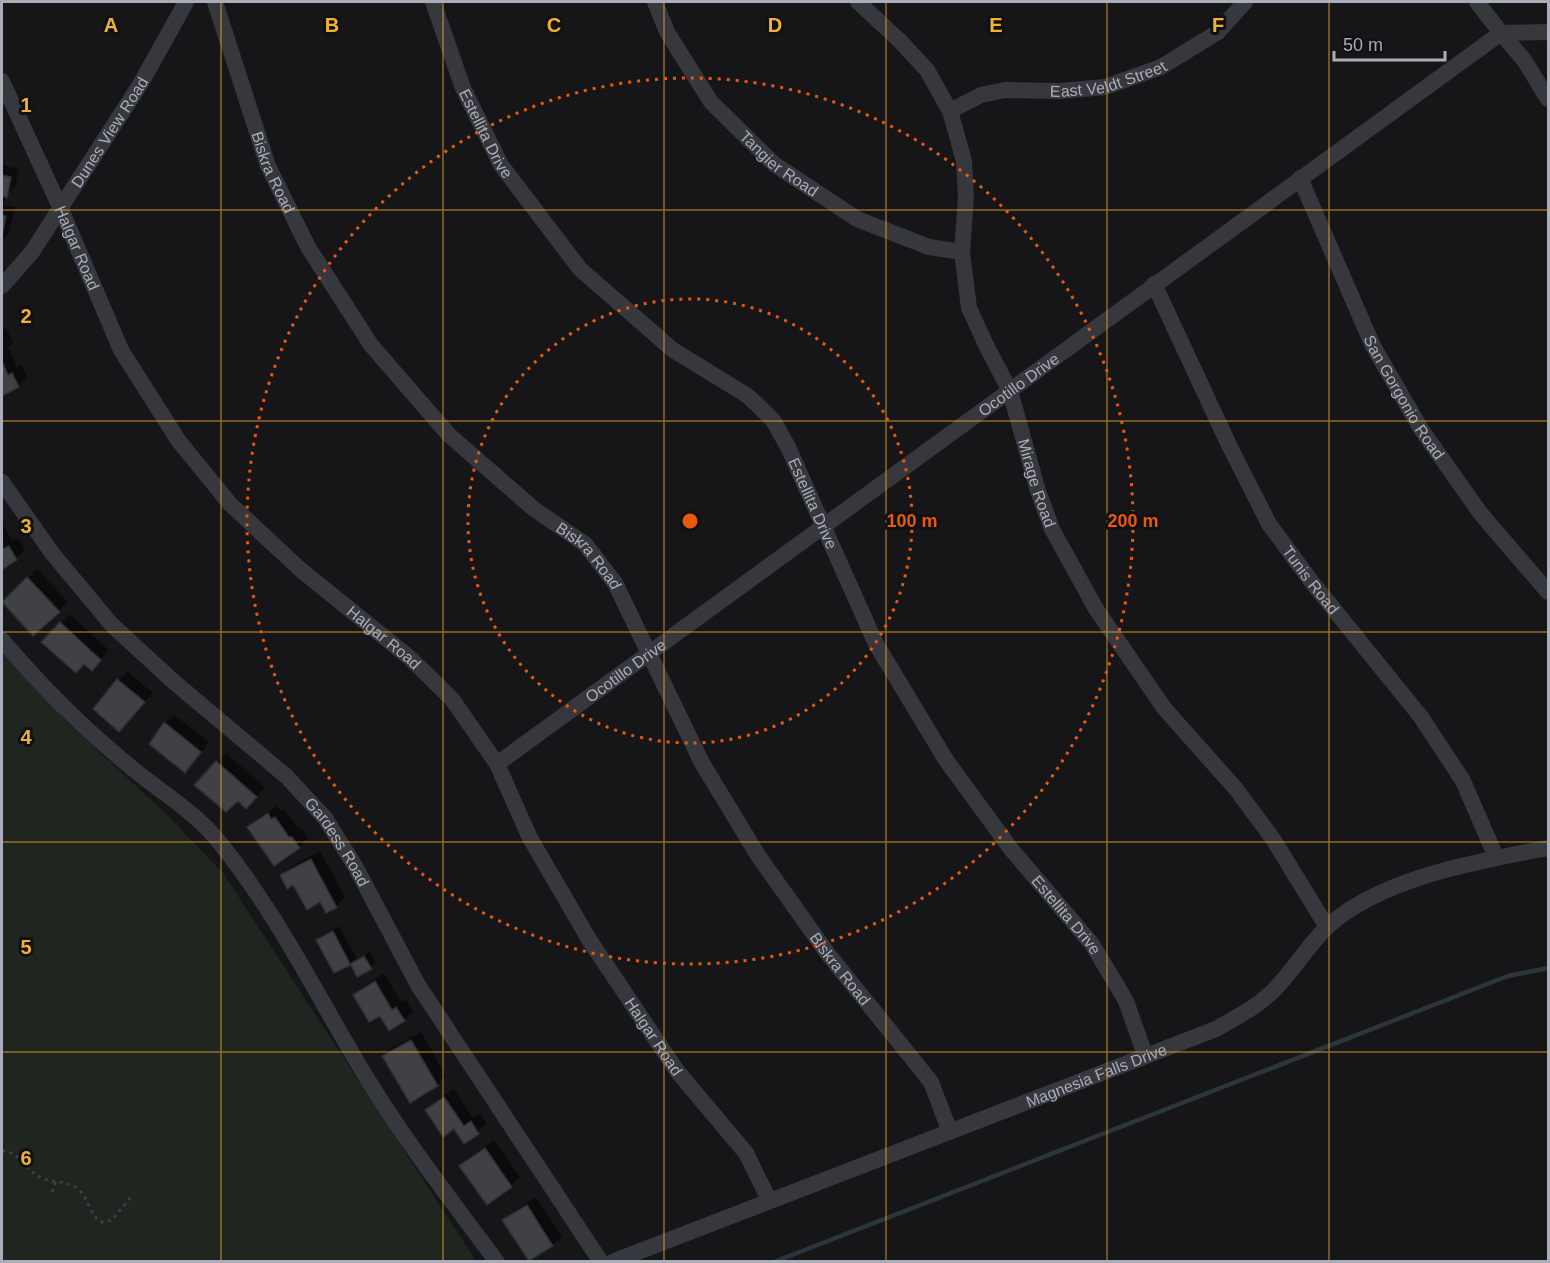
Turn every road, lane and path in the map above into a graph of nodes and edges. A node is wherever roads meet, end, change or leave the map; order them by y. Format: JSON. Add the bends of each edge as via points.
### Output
{"nodes":[{"id":1,"x":186,"y":2,"type":"edge"},
{"id":2,"x":216,"y":2,"type":"edge"},
{"id":3,"x":433,"y":2,"type":"edge"},
{"id":4,"x":655,"y":2,"type":"edge"},
{"id":5,"x":858,"y":2,"type":"edge"},
{"id":6,"x":1245,"y":2,"type":"edge"},
{"id":7,"x":1477,"y":2,"type":"edge"},
{"id":8,"x":1548,"y":32,"type":"edge"},
{"id":9,"x":1501,"y":33,"type":"junction"},
{"id":10,"x":2,"y":81,"type":"edge"},
{"id":11,"x":1548,"y":99,"type":"edge"},
{"id":12,"x":950,"y":111,"type":"junction"},
{"id":13,"x":1300,"y":178,"type":"junction"},
{"id":14,"x":60,"y":207,"type":"junction"},
{"id":15,"x":962,"y":252,"type":"junction"},
{"id":16,"x":1154,"y":284,"type":"junction"},
{"id":17,"x":2,"y":286,"type":"edge"},
{"id":18,"x":1010,"y":391,"type":"junction"},
{"id":19,"x":2,"y":482,"type":"edge"},
{"id":20,"x":823,"y":527,"type":"junction"},
{"id":21,"x":1548,"y":592,"type":"edge"},
{"id":22,"x":2,"y":640,"type":"edge"},
{"id":23,"x":649,"y":654,"type":"junction"},
{"id":24,"x":497,"y":764,"type":"junction"},
{"id":25,"x":1548,"y":848,"type":"edge"},
{"id":26,"x":1497,"y":857,"type":"junction"},
{"id":27,"x":1327,"y":927,"type":"junction"},
{"id":28,"x":1145,"y":1055,"type":"junction"},
{"id":29,"x":950,"y":1132,"type":"junction"},
{"id":30,"x":2,"y":1151,"type":"edge"},
{"id":31,"x":56,"y":1181,"type":"junction"},
{"id":32,"x":52,"y":1192,"type":"dead end"},
{"id":33,"x":131,"y":1197,"type":"dead end"},
{"id":34,"x":769,"y":1200,"type":"junction"},
{"id":35,"x":497,"y":1262,"type":"edge"},
{"id":36,"x":601,"y":1262,"type":"edge"},
{"id":37,"x":612,"y":1262,"type":"edge"}],
"edges":[{"from":1,"to":14,"type":"street","name":"Dunes View Road","via":[[141,83]]},
{"from":2,"to":23,"type":"street","name":"Biskra Road","via":[[268,166],[308,246],[370,345],[449,435],[534,509],[585,544],[615,583]]},
{"from":3,"to":20,"type":"street","name":"Estellita Drive","via":[[463,88],[501,165],[580,269],[673,350],[747,396],[773,420]]},
{"from":4,"to":15,"type":"street","name":"Tangier Road","via":[[667,32],[711,102],[774,164],[857,219],[929,247]]},
{"from":5,"to":12,"type":"street","name":"Mirage Road","via":[[927,70]]},
{"from":6,"to":12,"type":"street","name":"East Veldt Street","via":[[1218,32],[1161,67],[1105,87],[1005,90],[981,95]]},
{"from":7,"to":9,"type":"street"},
{"from":8,"to":9,"type":"street"},
{"from":9,"to":11,"type":"street","via":[[1524,60]]},
{"from":9,"to":13,"type":"street","name":"Ocotillo Drive"},
{"from":10,"to":14,"type":"street","name":"Halgar Road"},
{"from":12,"to":15,"type":"street","name":"Mirage Road","via":[[964,161]]},
{"from":13,"to":16,"type":"street","name":"Ocotillo Drive"},
{"from":13,"to":21,"type":"street","name":"San Gorgonio Road","via":[[1373,346],[1421,429],[1481,514]]},
{"from":14,"to":17,"type":"street","name":"Dunes View Road","via":[[32,252]]},
{"from":14,"to":24,"type":"street","name":"Halgar Road","via":[[121,350],[178,440],[230,504],[301,570],[410,658],[452,699]]},
{"from":15,"to":18,"type":"street","name":"Mirage Road","via":[[969,308]]},
{"from":16,"to":18,"type":"street","name":"Ocotillo Drive"},
{"from":16,"to":26,"type":"street","name":"Tunis Road","via":[[1269,524],[1420,717],[1463,781]]},
{"from":18,"to":20,"type":"street","name":"Ocotillo Drive"},
{"from":18,"to":27,"type":"street","name":"Mirage Road","via":[[1052,529],[1096,609],[1164,708],[1236,789],[1273,839]]},
{"from":19,"to":36,"type":"street","name":"Gardess Road","via":[[51,553],[112,625],[286,776],[325,818],[418,986]]},
{"from":20,"to":23,"type":"street","name":"Ocotillo Drive"},
{"from":20,"to":28,"type":"street","name":"Estellita Drive","via":[[876,644],[946,760],[1011,849],[1092,944],[1126,1001]]},
{"from":22,"to":35,"type":"street","via":[[113,753],[199,820],[220,842],[281,930],[408,1141]]},
{"from":23,"to":24,"type":"street","name":"Ocotillo Drive"},
{"from":23,"to":29,"type":"street","name":"Biskra Road","via":[[702,763],[759,857],[828,954],[931,1082]]},
{"from":24,"to":34,"type":"street","name":"Halgar Road","via":[[530,838],[590,941],[677,1071],[747,1153]]},
{"from":25,"to":26,"type":"street","name":"Magnesia Falls Drive"},
{"from":26,"to":27,"type":"street","name":"Magnesia Falls Drive","via":[[1386,890]]},
{"from":27,"to":28,"type":"street","name":"Magnesia Falls Drive","via":[[1276,988],[1253,1009],[1216,1029]]},
{"from":28,"to":29,"type":"street","name":"Magnesia Falls Drive"},
{"from":29,"to":34,"type":"street","name":"Magnesia Falls Drive"},
{"from":30,"to":31,"type":"path","via":[[12,1153],[41,1179]]},
{"from":31,"to":32,"type":"path"},
{"from":31,"to":33,"type":"path","via":[[79,1189],[101,1222],[112,1220]]},
{"from":34,"to":37,"type":"street","name":"Magnesia Falls Drive"}]}
